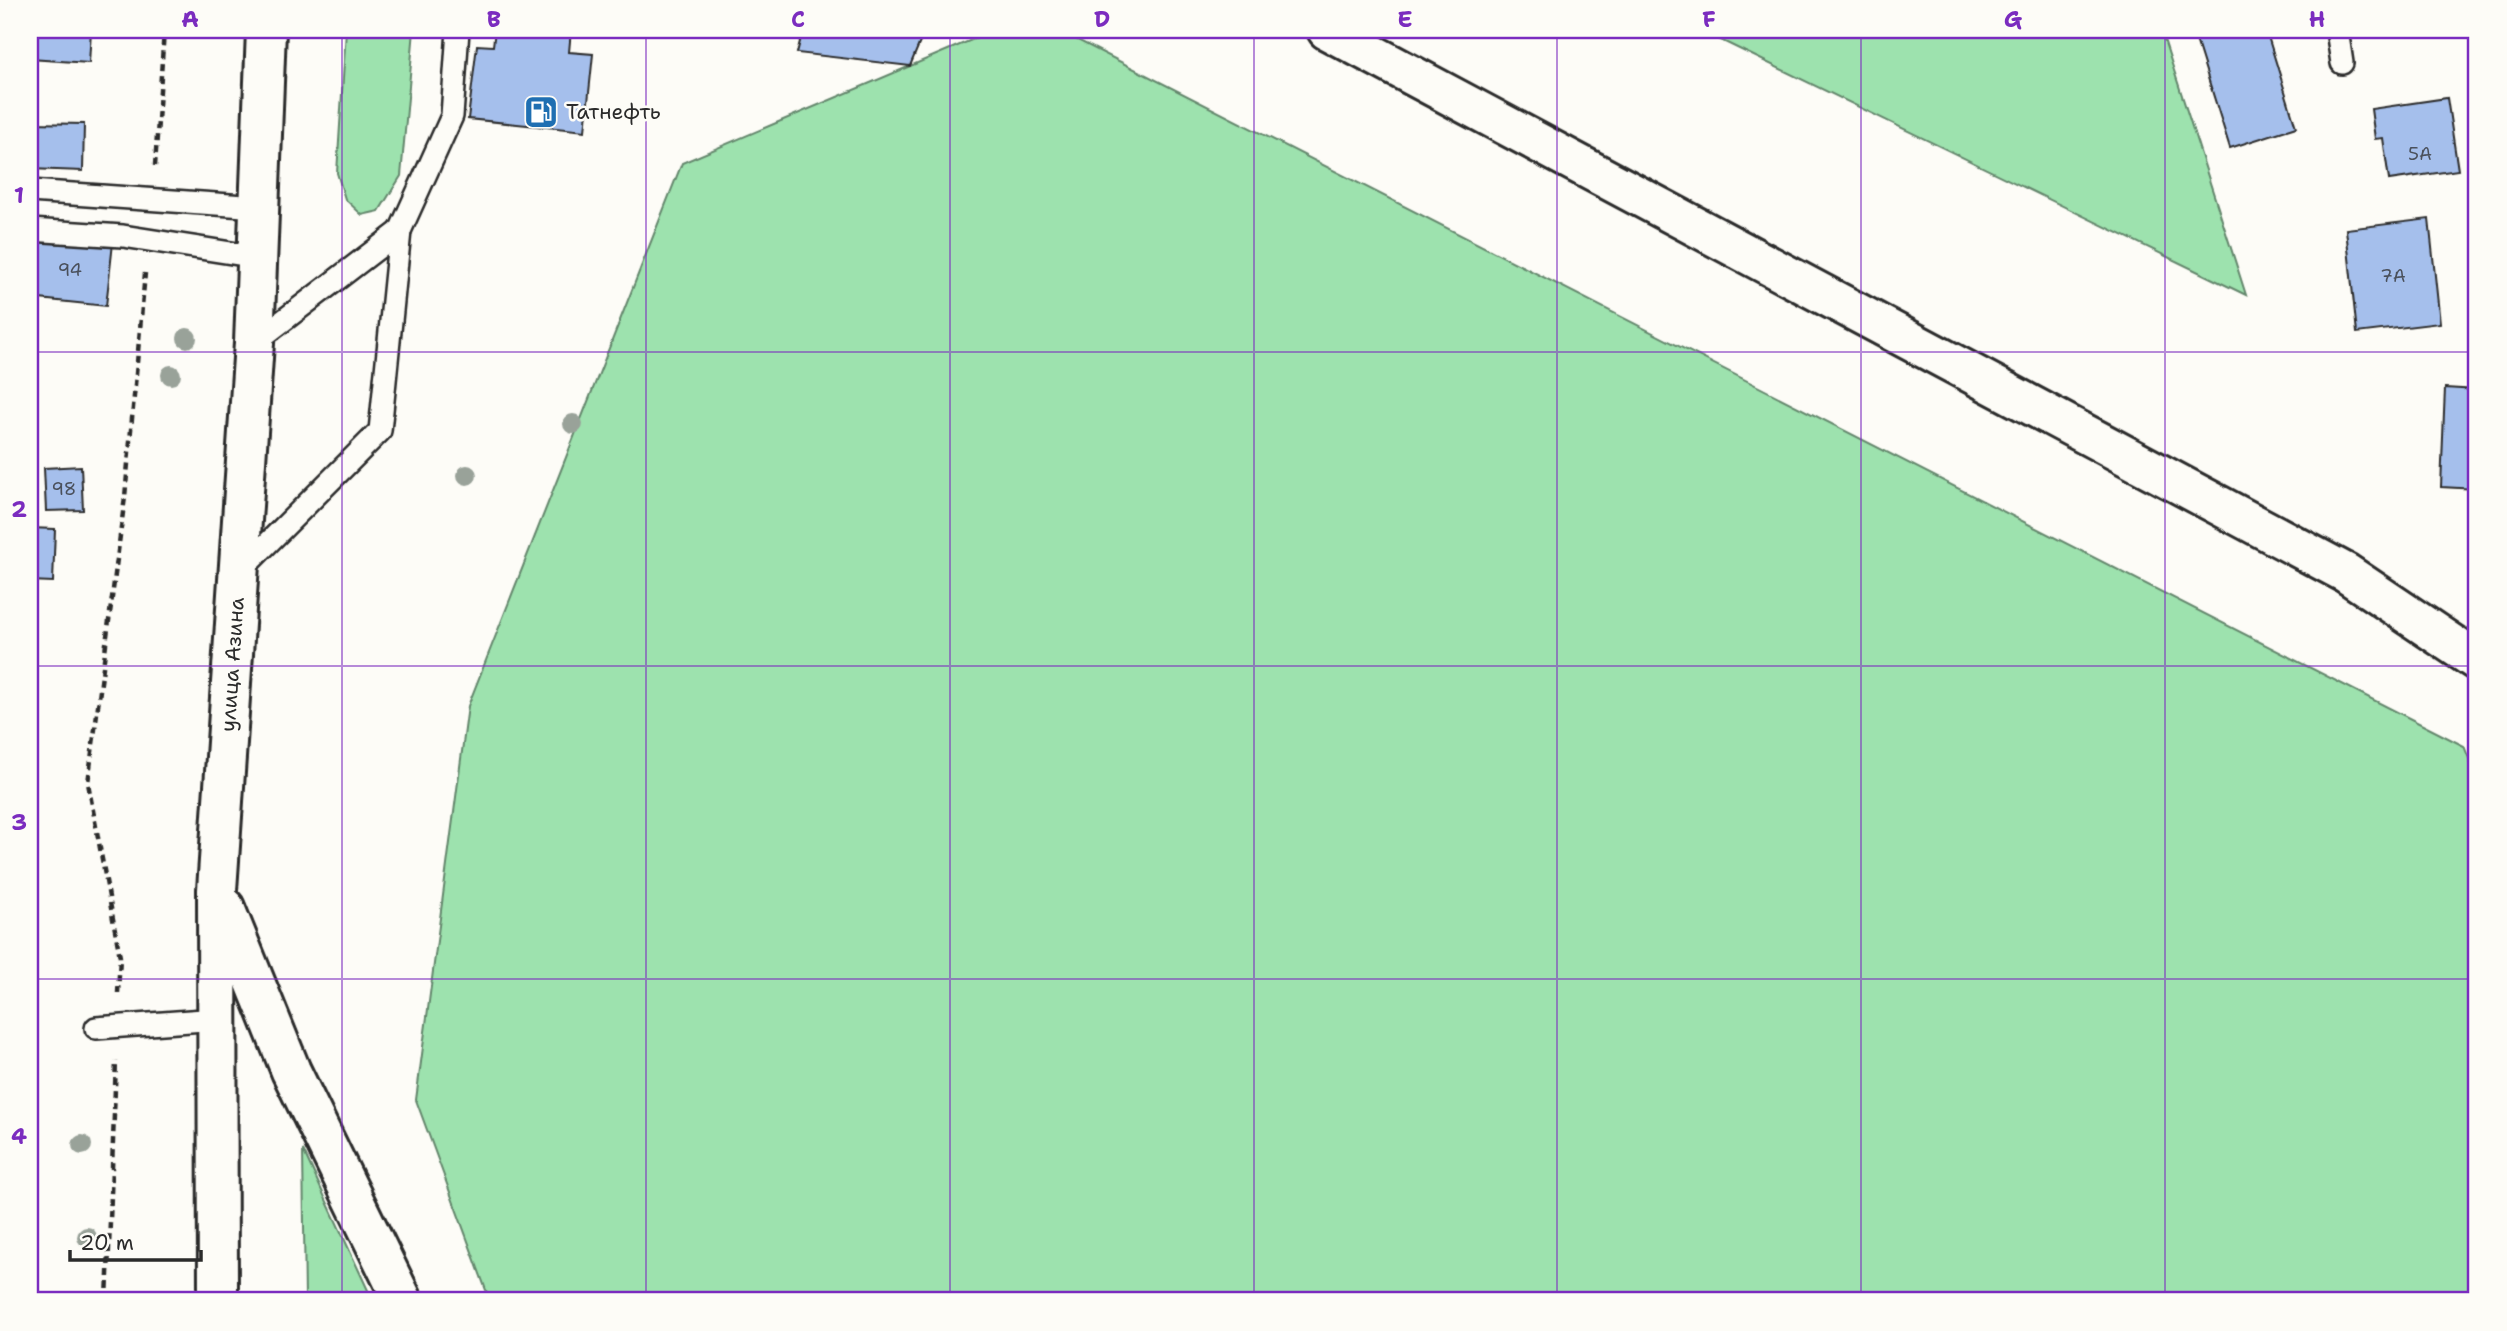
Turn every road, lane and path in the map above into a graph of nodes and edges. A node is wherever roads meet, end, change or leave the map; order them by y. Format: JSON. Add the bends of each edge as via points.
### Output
{"nodes":[{"id":1,"x":164,"y":30,"type":"edge"},
{"id":2,"x":266,"y":30,"type":"edge"},
{"id":3,"x":458,"y":30,"type":"edge"},
{"id":4,"x":1327,"y":30,"type":"edge"},
{"id":5,"x":2337,"y":30,"type":"edge"},
{"id":6,"x":2342,"y":63,"type":"dead end"},
{"id":7,"x":30,"y":191,"type":"edge"},
{"id":8,"x":152,"y":200,"type":"junction"},
{"id":9,"x":259,"y":207,"type":"junction"},
{"id":10,"x":30,"y":230,"type":"edge"},
{"id":11,"x":400,"y":231,"type":"junction"},
{"id":12,"x":148,"y":240,"type":"junction"},
{"id":13,"x":257,"y":257,"type":"junction"},
{"id":14,"x":254,"y":342,"type":"junction"},
{"id":15,"x":237,"y":573,"type":"junction"},
{"id":16,"x":2477,"y":661,"type":"edge"},
{"id":17,"x":217,"y":890,"type":"junction"},
{"id":18,"x":217,"y":1019,"type":"junction"},
{"id":19,"x":107,"y":1027,"type":"junction"},
{"id":20,"x":107,"y":1301,"type":"edge"},
{"id":21,"x":218,"y":1301,"type":"edge"},
{"id":22,"x":403,"y":1301,"type":"edge"}],
"edges":[{"from":1,"to":8,"type":"path"},
{"from":2,"to":9,"type":"main road","name":"улица Азина"},
{"from":3,"to":11,"type":"lane","via":[[452,116]]},
{"from":4,"to":16,"type":"main road","via":[[2346,573]]},
{"from":5,"to":6,"type":"lane"},
{"from":7,"to":8,"type":"lane"},
{"from":8,"to":9,"type":"lane"},
{"from":9,"to":13,"type":"main road","name":"улица Азина"},
{"from":10,"to":12,"type":"lane"},
{"from":11,"to":14,"type":"lane"},
{"from":11,"to":15,"type":"lane","via":[[380,431]]},
{"from":12,"to":13,"type":"lane"},
{"from":12,"to":19,"type":"path","via":[[125,498],[88,783],[120,957]]},
{"from":13,"to":14,"type":"main road","name":"улица Азина"},
{"from":14,"to":15,"type":"main road","name":"улица Азина"},
{"from":15,"to":17,"type":"main road","name":"улица Азина"},
{"from":17,"to":18,"type":"main road","name":"улица Азина"},
{"from":17,"to":22,"type":"main road","via":[[291,1071]]},
{"from":18,"to":19,"type":"lane"},
{"from":18,"to":21,"type":"main road","name":"улица Азина"},
{"from":19,"to":20,"type":"path"}]}
